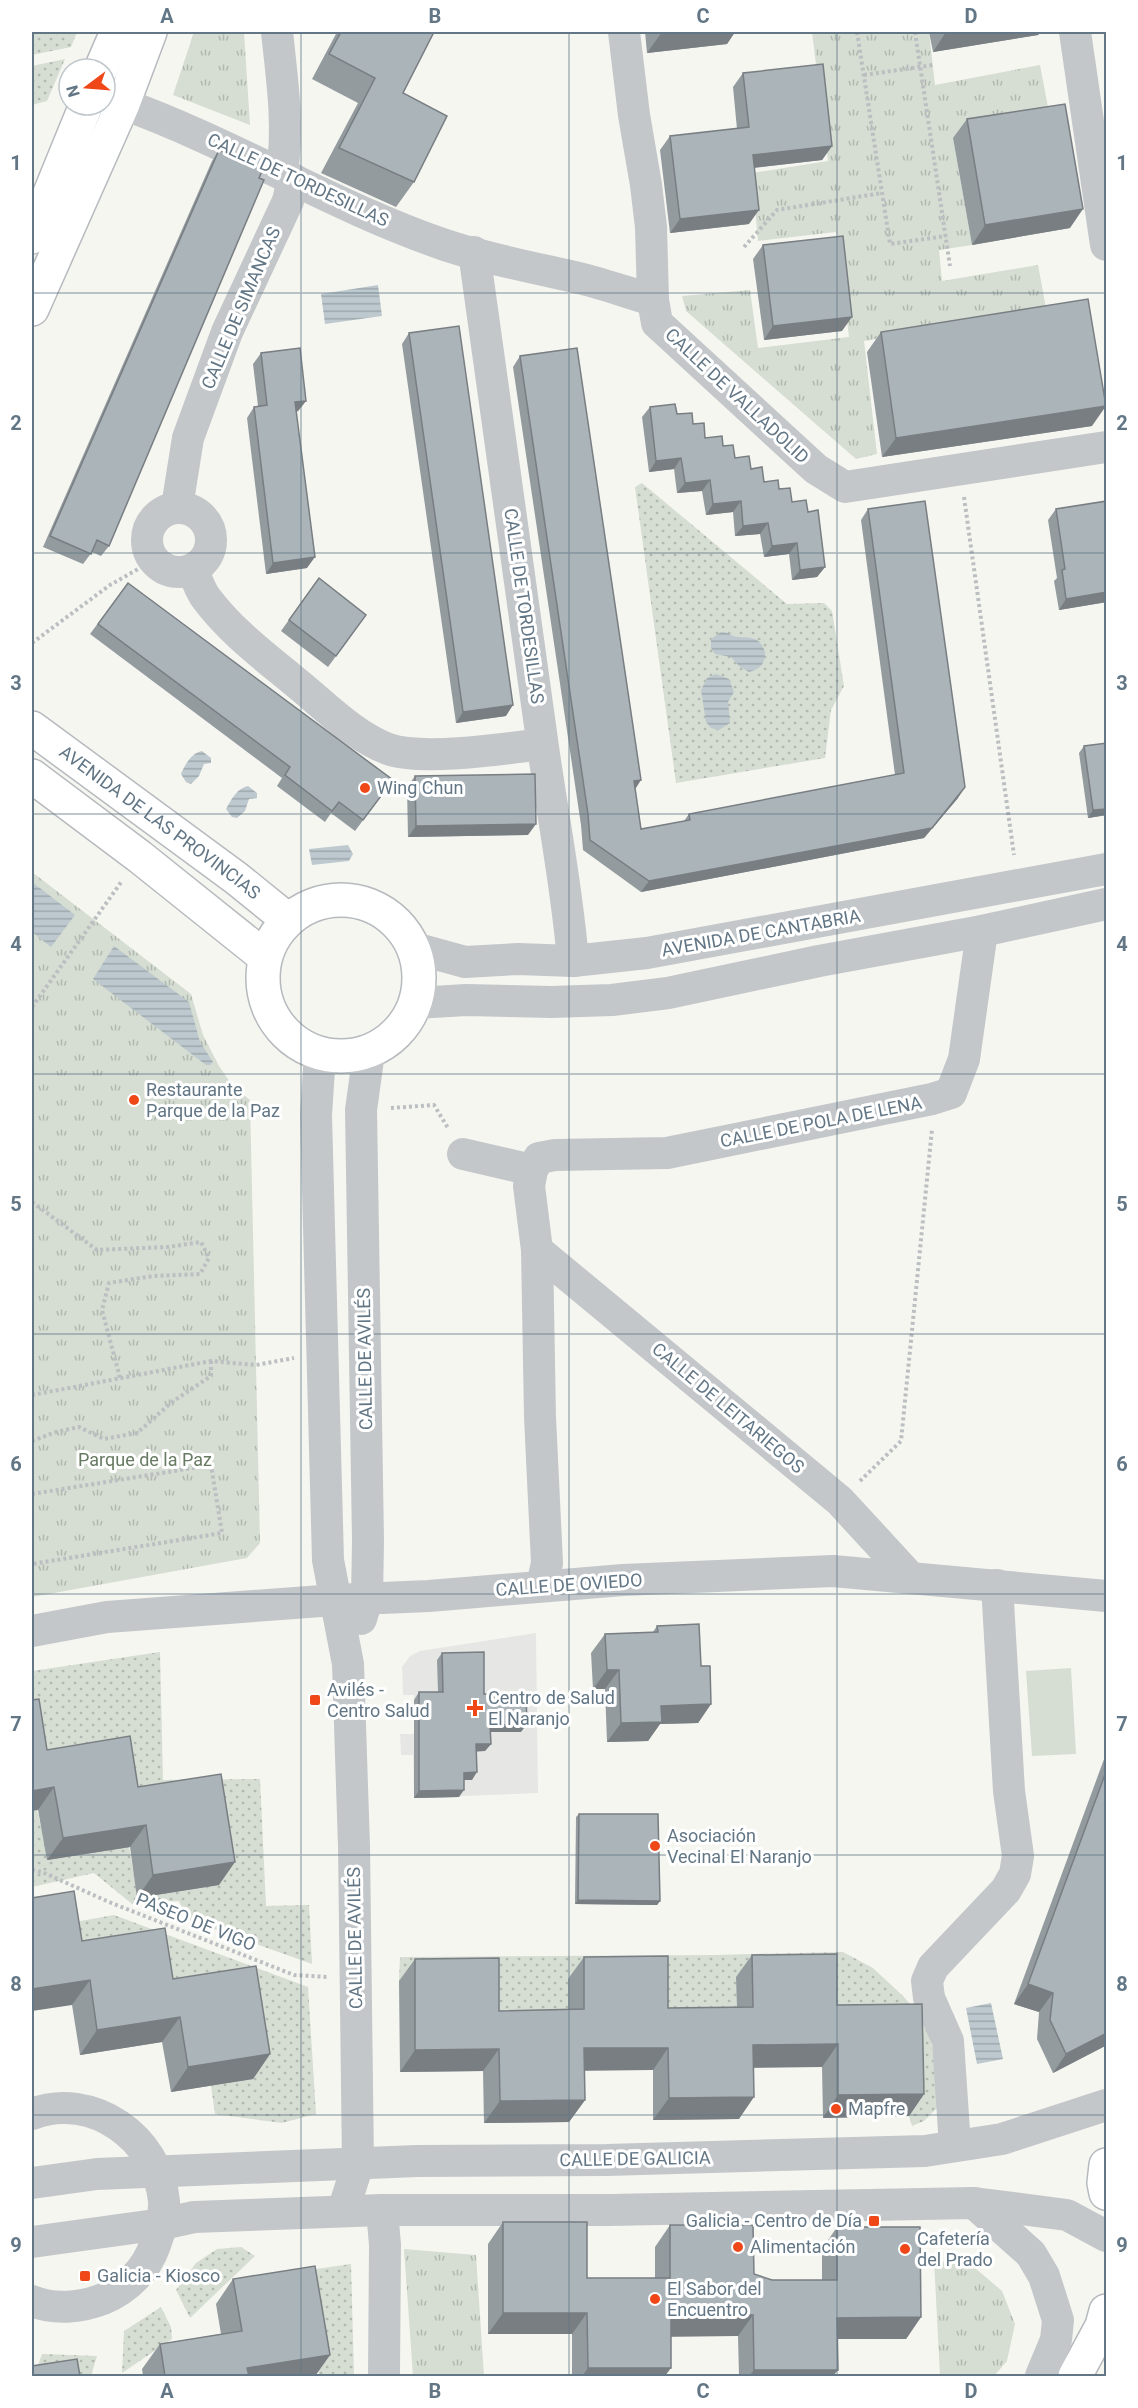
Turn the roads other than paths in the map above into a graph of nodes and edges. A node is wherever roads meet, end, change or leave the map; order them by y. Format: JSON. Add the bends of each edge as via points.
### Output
{"nodes":[{"id":1,"x":117,"y":32,"type":"edge"},
{"id":2,"x":150,"y":32,"type":"edge"},
{"id":3,"x":277,"y":32,"type":"edge"},
{"id":4,"x":624,"y":32,"type":"edge"},
{"id":5,"x":1076,"y":32,"type":"edge"},
{"id":6,"x":106,"y":57,"type":"edge"},
{"id":7,"x":123,"y":104,"type":"junction"},
{"id":8,"x":81,"y":117,"type":"edge"},
{"id":9,"x":287,"y":176,"type":"junction"},
{"id":10,"x":33,"y":232,"type":"edge"},
{"id":11,"x":1107,"y":245,"type":"edge"},
{"id":12,"x":474,"y":252,"type":"junction"},
{"id":13,"x":653,"y":300,"type":"junction"},
{"id":14,"x":32,"y":309,"type":"edge"},
{"id":15,"x":1107,"y":447,"type":"edge"},
{"id":16,"x":177,"y":507,"type":"junction"},
{"id":17,"x":192,"y":570,"type":"junction"},
{"id":18,"x":32,"y":728,"type":"edge"},
{"id":19,"x":542,"y":744,"type":"junction"},
{"id":20,"x":32,"y":776,"type":"edge"},
{"id":21,"x":1107,"y":869,"type":"edge"},
{"id":22,"x":1107,"y":904,"type":"edge"},
{"id":23,"x":288,"y":920,"type":"junction"},
{"id":24,"x":982,"y":931,"type":"junction"},
{"id":25,"x":414,"y":948,"type":"junction"},
{"id":26,"x":265,"y":957,"type":"junction"},
{"id":27,"x":573,"y":961,"type":"junction"},
{"id":28,"x":416,"y":1003,"type":"junction"},
{"id":29,"x":369,"y":1052,"type":"junction"},
{"id":30,"x":320,"y":1054,"type":"junction"},
{"id":31,"x":463,"y":1154,"type":"road end"},
{"id":32,"x":532,"y":1170,"type":"junction"},
{"id":33,"x":537,"y":1250,"type":"junction"},
{"id":34,"x":909,"y":1576,"type":"junction"},
{"id":35,"x":997,"y":1585,"type":"junction"},
{"id":36,"x":542,"y":1586,"type":"junction"},
{"id":37,"x":1107,"y":1596,"type":"edge"},
{"id":38,"x":367,"y":1599,"type":"junction"},
{"id":39,"x":335,"y":1600,"type":"junction"},
{"id":40,"x":32,"y":1631,"type":"edge"},
{"id":41,"x":348,"y":1664,"type":"junction"},
{"id":42,"x":1107,"y":2104,"type":"edge"},
{"id":43,"x":32,"y":2114,"type":"edge"},
{"id":44,"x":955,"y":2146,"type":"junction"},
{"id":45,"x":358,"y":2164,"type":"junction"},
{"id":46,"x":1107,"y":2165,"type":"edge"},
{"id":47,"x":157,"y":2171,"type":"junction"},
{"id":48,"x":32,"y":2183,"type":"edge"},
{"id":49,"x":1107,"y":2193,"type":"edge"},
{"id":50,"x":974,"y":2204,"type":"junction"},
{"id":51,"x":382,"y":2210,"type":"junction"},
{"id":52,"x":344,"y":2211,"type":"junction"},
{"id":53,"x":162,"y":2224,"type":"junction"},
{"id":54,"x":1107,"y":2236,"type":"edge"},
{"id":55,"x":32,"y":2242,"type":"edge"},
{"id":56,"x":32,"y":2301,"type":"edge"},
{"id":57,"x":1107,"y":2311,"type":"edge"},
{"id":58,"x":384,"y":2376,"type":"edge"},
{"id":59,"x":1041,"y":2376,"type":"edge"},
{"id":60,"x":1075,"y":2376,"type":"edge"}],
"edges":[{"from":1,"to":6,"type":"main road"},
{"from":2,"to":7,"type":"main road"},
{"from":3,"to":9,"type":"street","name":"CALLE DE SIMANCAS"},
{"from":4,"to":13,"type":"street","name":"CALLE DE VALLADOLID","via":[[651,227]]},
{"from":5,"to":11,"type":"street"},
{"from":7,"to":9,"type":"street","name":"CALLE DE TORDESILLAS"},
{"from":7,"to":14,"type":"main road"},
{"from":8,"to":10,"type":"main road"},
{"from":9,"to":12,"type":"street","name":"CALLE DE TORDESILLAS","via":[[361,212]]},
{"from":9,"to":16,"type":"street","name":"CALLE DE SIMANCAS","via":[[288,201],[227,332],[188,438]]},
{"from":12,"to":13,"type":"street","name":"CALLE DE TORDESILLAS"},
{"from":12,"to":19,"type":"street","name":"CALLE DE TORDESILLAS"},
{"from":13,"to":15,"type":"street","name":"CALLE DE VALLADOLID","via":[[657,323],[816,469],[844,487]]},
{"from":16,"to":17,"type":"street","via":[[194,511],[209,528],[210,551]]},
{"from":16,"to":17,"type":"street","via":[[163,511],[150,526],[148,548],[161,567],[172,572]]},
{"from":17,"to":19,"type":"street","via":[[205,597],[234,630],[350,727],[388,748],[436,753]]},
{"from":18,"to":23,"type":"main road","name":"AVENIDA DE LAS PROVINCIAS"},
{"from":19,"to":27,"type":"street","name":"CALLE DE TORDESILLAS"},
{"from":20,"to":26,"type":"main road"},
{"from":21,"to":27,"type":"street","name":"AVENIDA DE CANTABRIA","via":[[647,953]]},
{"from":22,"to":24,"type":"street","name":"AVENIDA DE CANTABRIA"},
{"from":23,"to":25,"type":"main road","via":[[313,904],[343,899],[373,905],[398,923]]},
{"from":23,"to":26,"type":"main road"},
{"from":24,"to":28,"type":"street","name":"AVENIDA DE CANTABRIA","via":[[623,999]]},
{"from":24,"to":32,"type":"street","name":"CALLE DE POLA DE LENA","via":[[964,1059],[951,1093],[667,1153],[555,1155],[539,1158]]},
{"from":25,"to":27,"type":"street","name":"AVENIDA DE CANTABRIA","via":[[465,962]]},
{"from":25,"to":28,"type":"main road","via":[[420,985]]},
{"from":26,"to":30,"type":"main road","via":[[263,981],[268,1005],[279,1027],[297,1044]]},
{"from":28,"to":29,"type":"main road","via":[[405,1024],[389,1041]]},
{"from":29,"to":30,"type":"main road","via":[[344,1057]]},
{"from":29,"to":38,"type":"street","name":"CALLE DE AVILÉS","via":[[361,1110]]},
{"from":30,"to":39,"type":"street","name":"CALLE DE AVILÉS","via":[[316,1115],[322,1353],[328,1560]]},
{"from":31,"to":32,"type":"street"},
{"from":32,"to":33,"type":"street","via":[[529,1186]]},
{"from":33,"to":34,"type":"street","name":"CALLE DE LEITARIEGOS","via":[[840,1501]]},
{"from":33,"to":36,"type":"street","via":[[547,1563]]},
{"from":34,"to":35,"type":"street","name":"CALLE DE OVIEDO"},
{"from":34,"to":36,"type":"street","name":"CALLE DE OVIEDO","via":[[833,1570]]},
{"from":35,"to":37,"type":"street","name":"CALLE DE OVIEDO"},
{"from":35,"to":44,"type":"street","via":[[1018,1856],[1015,1874],[1006,1890],[933,1967],[927,1981],[929,1998],[948,2041]]},
{"from":36,"to":38,"type":"street","name":"CALLE DE OVIEDO"},
{"from":38,"to":39,"type":"street","name":"CALLE DE OVIEDO"},
{"from":38,"to":41,"type":"street","name":"CALLE DE AVILÉS"},
{"from":39,"to":40,"type":"street","name":"CALLE DE OVIEDO","via":[[107,1617]]},
{"from":39,"to":41,"type":"street","name":"CALLE DE AVILÉS"},
{"from":41,"to":45,"type":"street","name":"CALLE DE AVILÉS"},
{"from":42,"to":44,"type":"street","name":"CALLE DE GALICIA","via":[[1002,2139]]},
{"from":43,"to":47,"type":"street","via":[[61,2108],[111,2119],[143,2147]]},
{"from":44,"to":45,"type":"street","name":"CALLE DE GALICIA","via":[[924,2151]]},
{"from":45,"to":47,"type":"street","name":"CALLE DE GALICIA"},
{"from":45,"to":52,"type":"street","name":"CALLE DE AVILÉS"},
{"from":46,"to":49,"type":"main road"},
{"from":47,"to":48,"type":"street","name":"CALLE DE GALICIA"},
{"from":47,"to":53,"type":"street","via":[[164,2201]]},
{"from":50,"to":51,"type":"street"},
{"from":50,"to":54,"type":"street","via":[[1067,2215]]},
{"from":50,"to":59,"type":"street","via":[[1031,2254],[1044,2276],[1058,2320],[1056,2340]]},
{"from":51,"to":52,"type":"street"},
{"from":51,"to":58,"type":"street"},
{"from":52,"to":53,"type":"street","via":[[194,2217]]},
{"from":53,"to":55,"type":"street"},
{"from":53,"to":56,"type":"street","via":[[150,2259],[116,2293],[88,2305],[60,2307]]},
{"from":57,"to":60,"type":"main road"}]}
